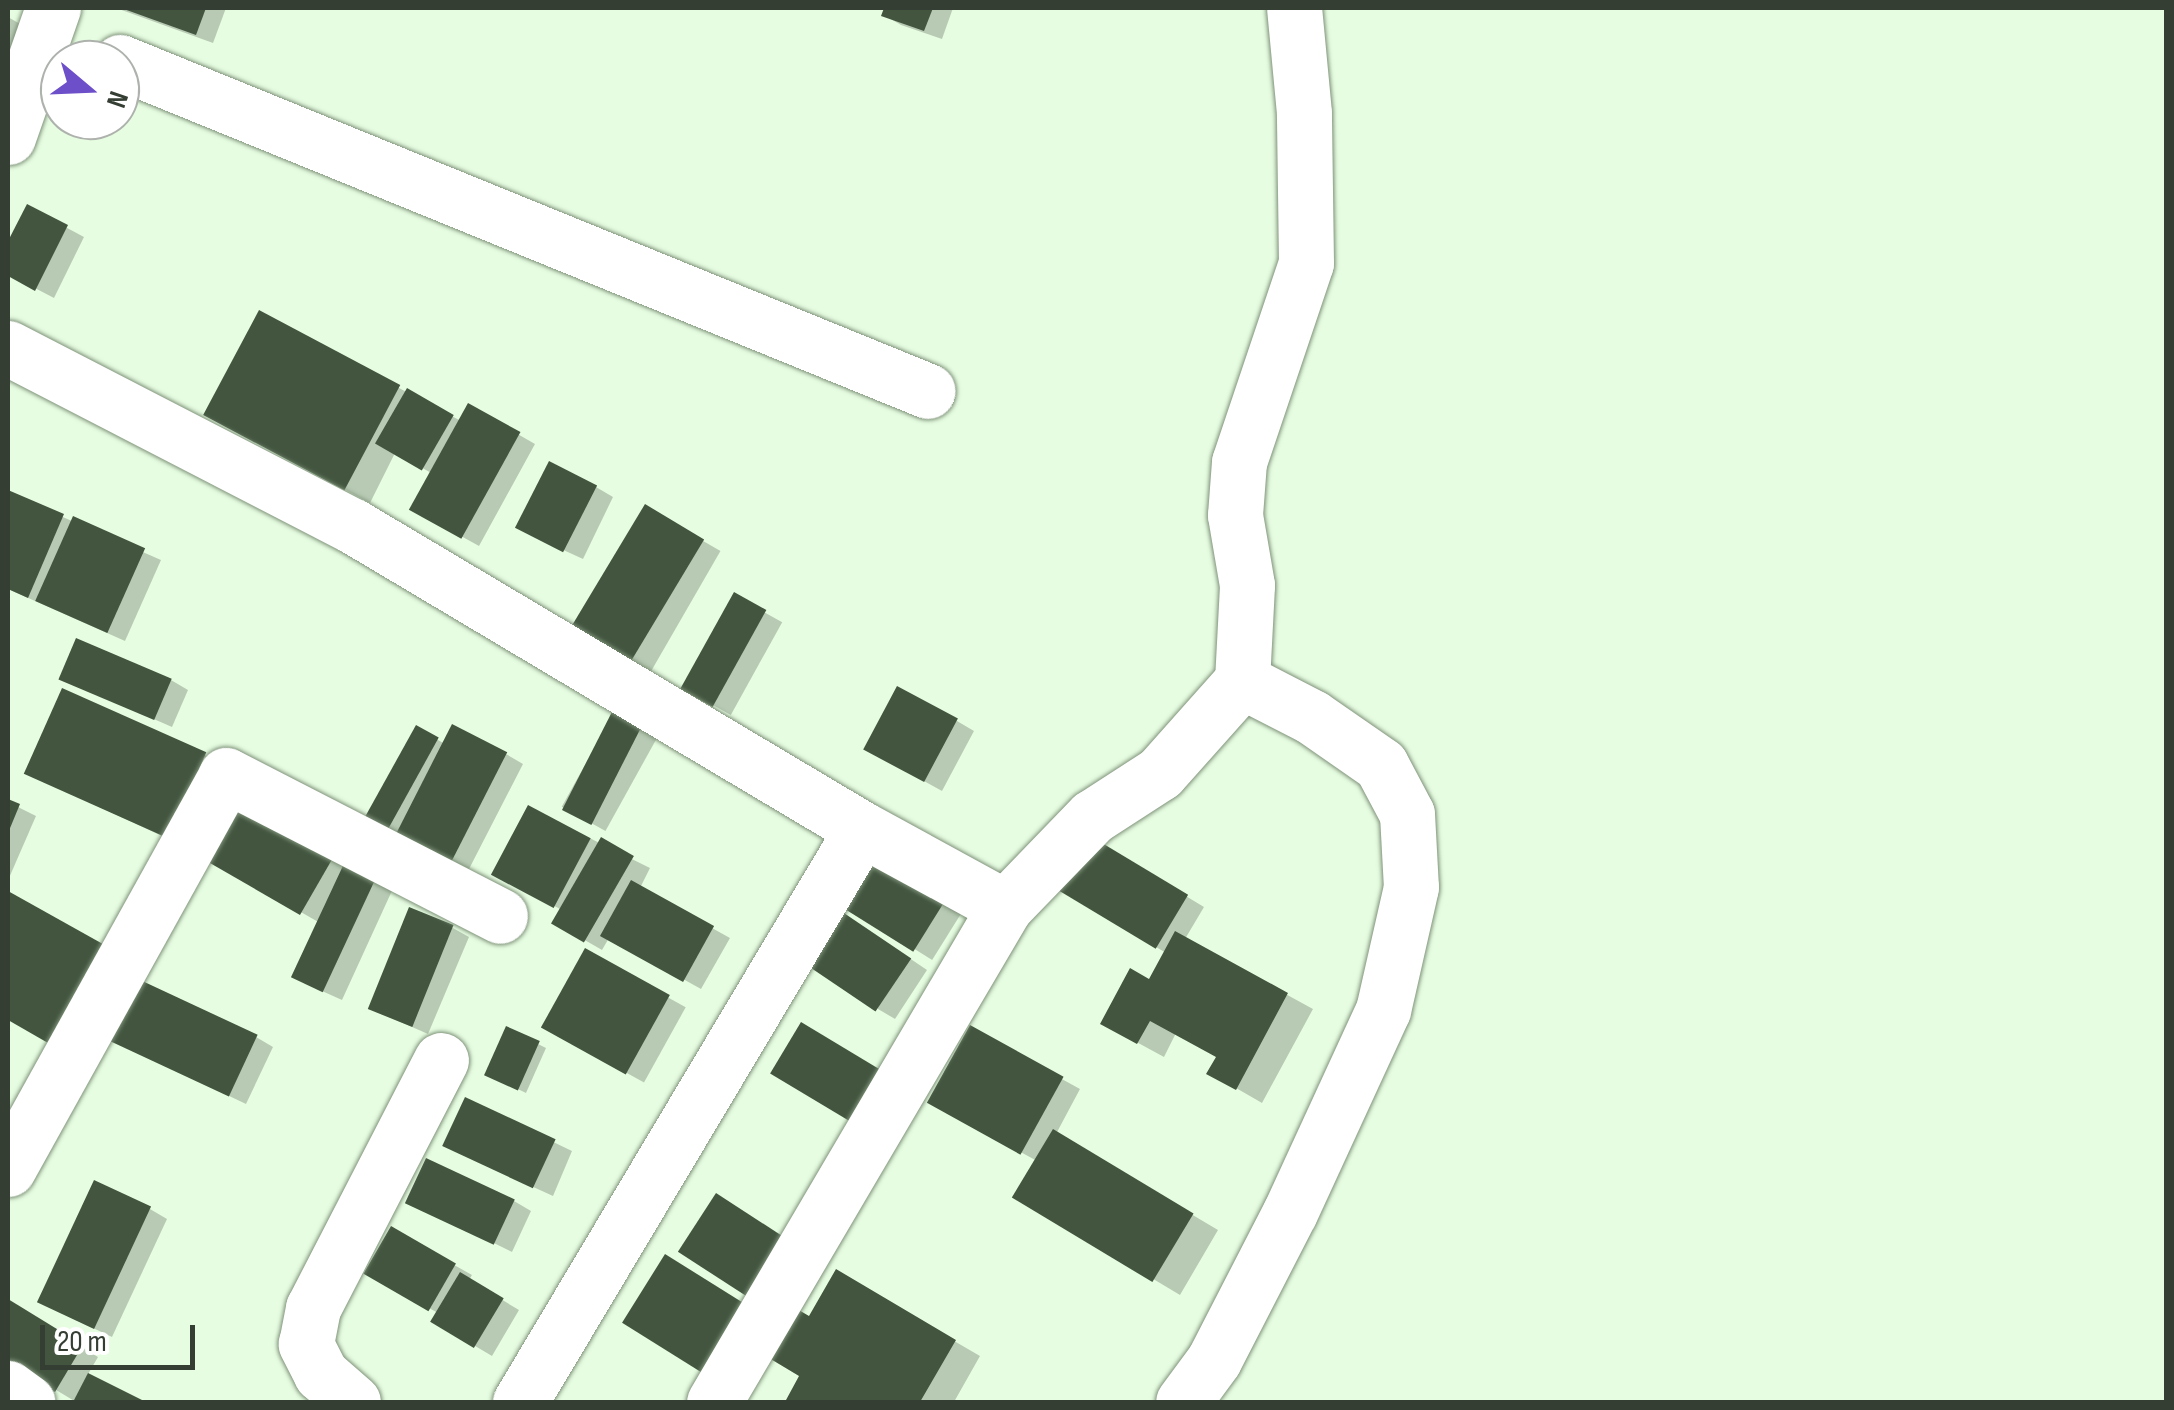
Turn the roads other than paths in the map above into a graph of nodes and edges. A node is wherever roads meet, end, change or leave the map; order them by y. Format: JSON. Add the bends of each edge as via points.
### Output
{"nodes":[{"id":1,"x":1294,"y":8,"type":"edge"},
{"id":2,"x":49,"y":19,"type":"edge"},
{"id":3,"x":83,"y":40,"type":"edge"},
{"id":4,"x":140,"y":70,"type":"edge"},
{"id":5,"x":8,"y":137,"type":"edge"},
{"id":6,"x":8,"y":348,"type":"edge"},
{"id":7,"x":928,"y":392,"type":"dead end"},
{"id":8,"x":1242,"y":681,"type":"junction"},
{"id":9,"x":862,"y":829,"type":"junction"},
{"id":10,"x":1005,"y":908,"type":"junction"},
{"id":11,"x":500,"y":916,"type":"dead end"},
{"id":12,"x":441,"y":1060,"type":"dead end"},
{"id":13,"x":8,"y":1169,"type":"edge"},
{"id":14,"x":8,"y":1388,"type":"edge"},
{"id":15,"x":28,"y":1402,"type":"edge"},
{"id":16,"x":352,"y":1402,"type":"edge"},
{"id":17,"x":520,"y":1402,"type":"edge"},
{"id":18,"x":714,"y":1402,"type":"edge"},
{"id":19,"x":1183,"y":1402,"type":"edge"}],
"edges":[{"from":1,"to":8,"type":"street","via":[[1304,113],[1306,263],[1239,462],[1234,515],[1247,585]]},
{"from":2,"to":3,"type":"street"},
{"from":2,"to":5,"type":"street"},
{"from":4,"to":7,"type":"street"},
{"from":6,"to":9,"type":"street","via":[[353,526]]},
{"from":8,"to":10,"type":"street","via":[[1160,774],[1092,817]]},
{"from":8,"to":19,"type":"street","via":[[1312,717],[1381,765],[1408,814],[1412,886],[1383,1010],[1290,1212],[1214,1360]]},
{"from":9,"to":10,"type":"street"},
{"from":9,"to":17,"type":"street"},
{"from":10,"to":18,"type":"street"},
{"from":11,"to":13,"type":"street","via":[[226,775]]},
{"from":12,"to":16,"type":"street","via":[[313,1308],[306,1344],[321,1374]]},
{"from":14,"to":15,"type":"street"}]}
